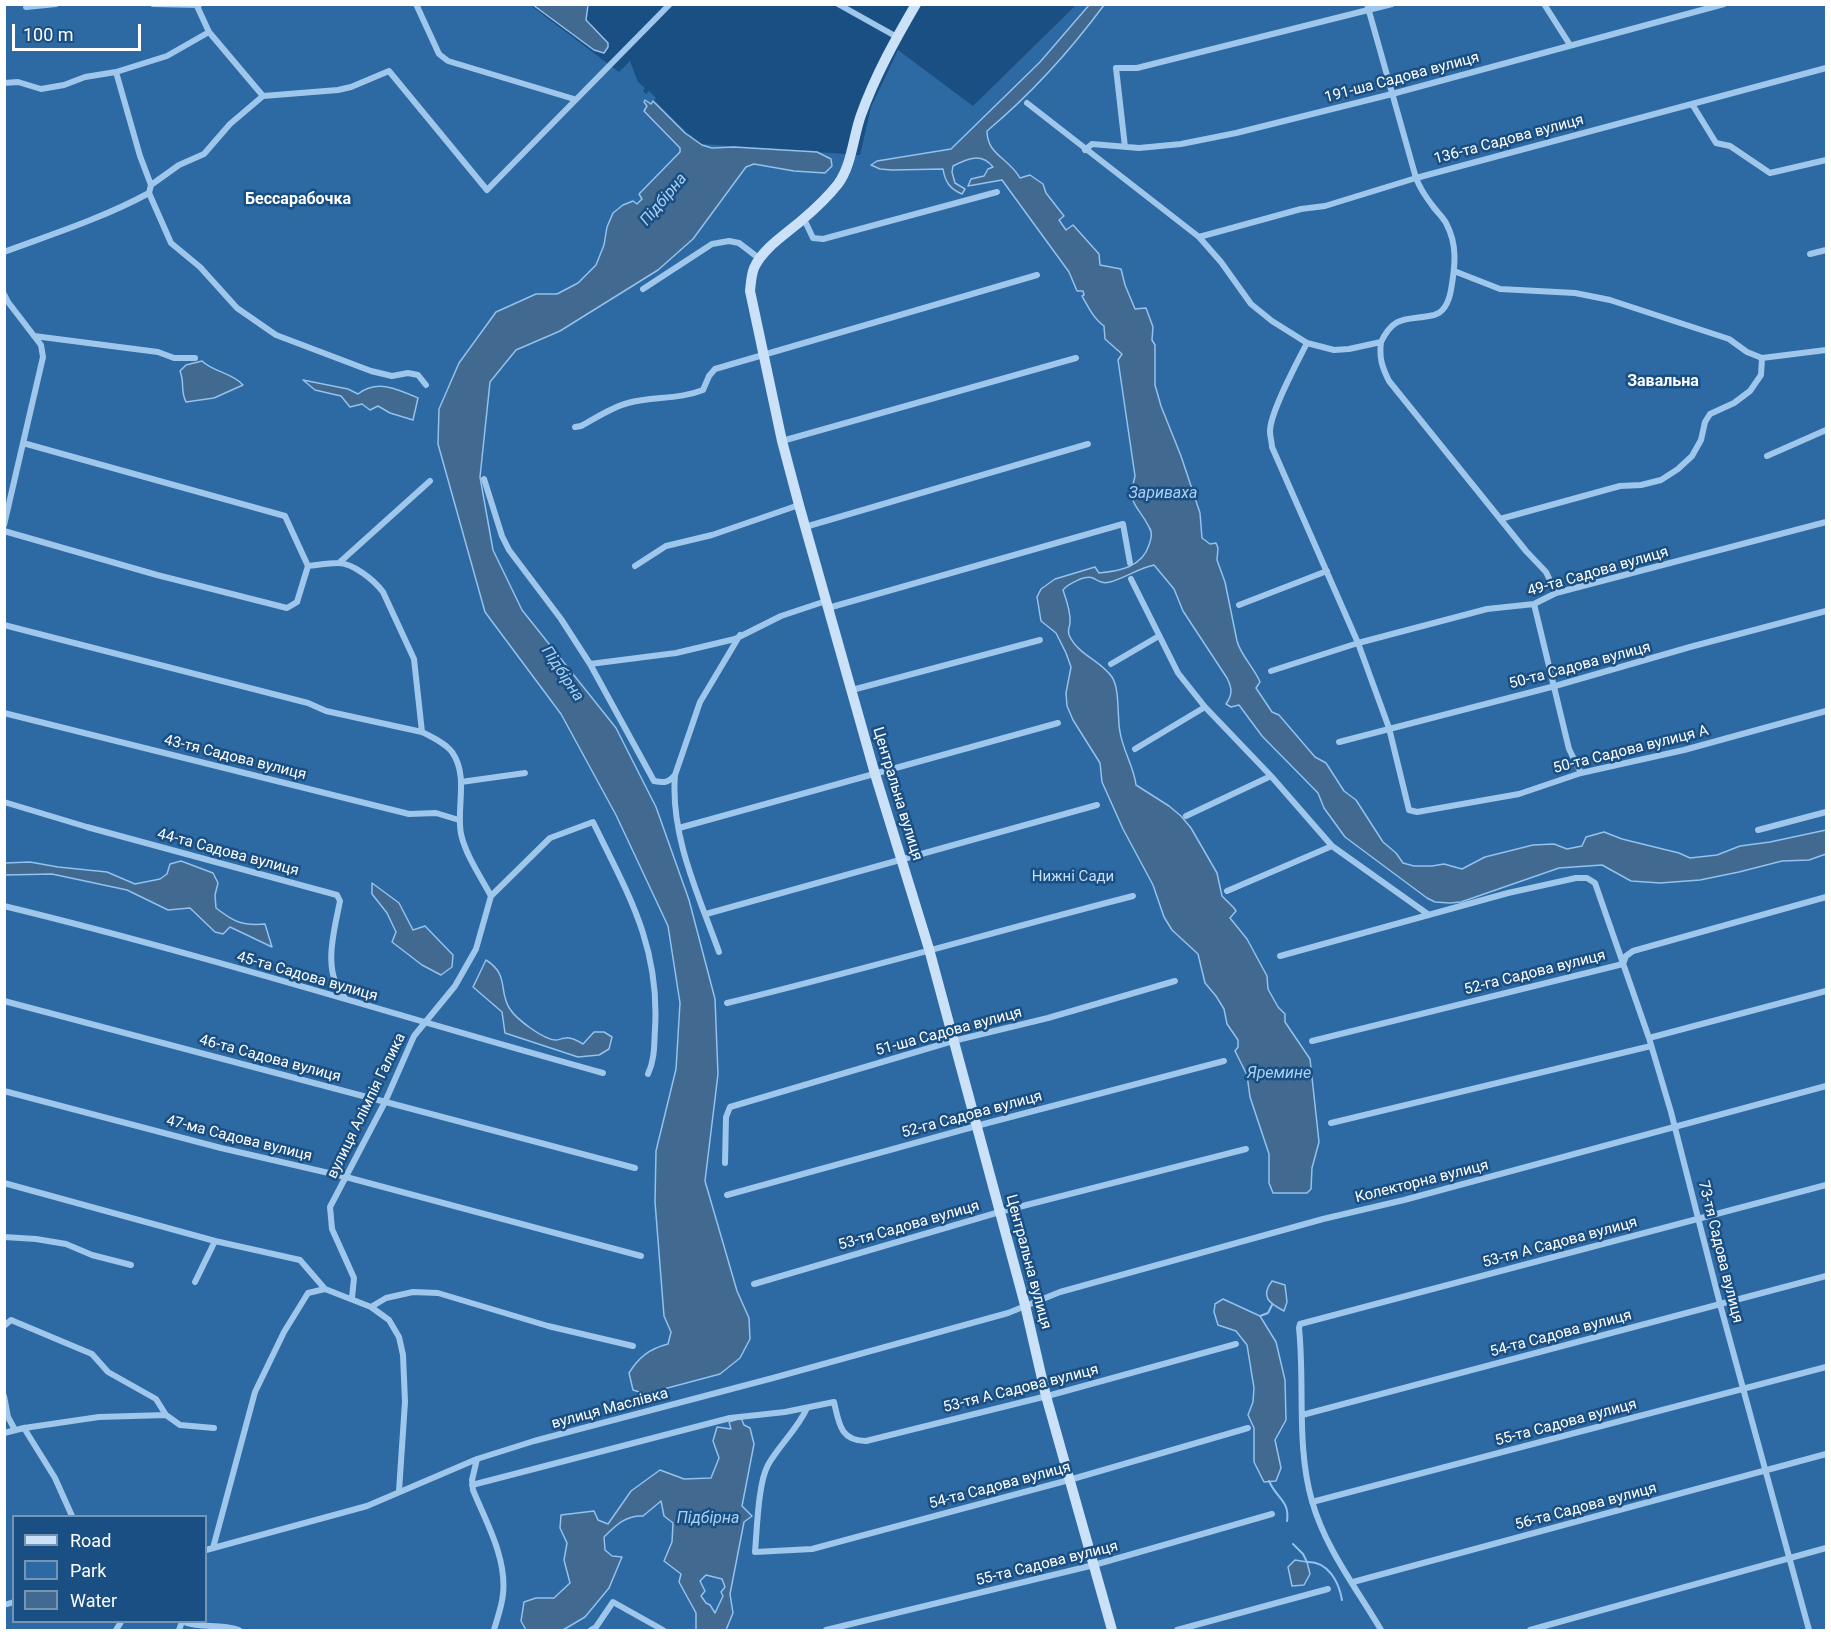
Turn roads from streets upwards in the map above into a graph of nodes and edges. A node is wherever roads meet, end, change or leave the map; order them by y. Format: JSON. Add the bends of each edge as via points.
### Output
{"nodes":[{"id":1,"x":56,"y":4,"type":"edge"},
{"id":2,"x":153,"y":4,"type":"edge"},
{"id":3,"x":416,"y":4,"type":"edge"},
{"id":4,"x":670,"y":4,"type":"edge"},
{"id":5,"x":838,"y":4,"type":"edge"},
{"id":6,"x":916,"y":4,"type":"edge"},
{"id":7,"x":1392,"y":4,"type":"edge"},
{"id":8,"x":1544,"y":4,"type":"edge"},
{"id":9,"x":1724,"y":4,"type":"edge"},
{"id":10,"x":198,"y":5,"type":"edge"},
{"id":11,"x":26,"y":7,"type":"dead end"},
{"id":12,"x":1368,"y":8,"type":"edge"},
{"id":13,"x":209,"y":32,"type":"junction"},
{"id":14,"x":897,"y":37,"type":"junction"},
{"id":15,"x":1570,"y":45,"type":"junction"},
{"id":16,"x":1827,"y":68,"type":"edge"},
{"id":17,"x":116,"y":72,"type":"junction"},
{"id":18,"x":4,"y":83,"type":"edge"},
{"id":19,"x":1392,"y":94,"type":"junction"},
{"id":20,"x":262,"y":96,"type":"junction"},
{"id":21,"x":574,"y":99,"type":"junction"},
{"id":22,"x":1027,"y":103,"type":"dead end"},
{"id":23,"x":1692,"y":104,"type":"junction"},
{"id":24,"x":1125,"y":147,"type":"junction"},
{"id":25,"x":1085,"y":150,"type":"junction"},
{"id":26,"x":1827,"y":160,"type":"edge"},
{"id":27,"x":1416,"y":178,"type":"junction"},
{"id":28,"x":151,"y":185,"type":"junction"},
{"id":29,"x":997,"y":192,"type":"dead end"},
{"id":30,"x":148,"y":193,"type":"junction"},
{"id":31,"x":804,"y":219,"type":"junction"},
{"id":32,"x":1199,"y":237,"type":"junction"},
{"id":33,"x":1827,"y":250,"type":"edge"},
{"id":34,"x":4,"y":252,"type":"edge"},
{"id":35,"x":1810,"y":254,"type":"dead end"},
{"id":36,"x":760,"y":259,"type":"junction"},
{"id":37,"x":1454,"y":272,"type":"junction"},
{"id":38,"x":1037,"y":275,"type":"dead end"},
{"id":39,"x":643,"y":289,"type":"dead end"},
{"id":40,"x":4,"y":294,"type":"edge"},
{"id":41,"x":34,"y":336,"type":"junction"},
{"id":42,"x":1307,"y":342,"type":"junction"},
{"id":43,"x":1381,"y":342,"type":"junction"},
{"id":44,"x":1827,"y":350,"type":"edge"},
{"id":45,"x":763,"y":353,"type":"junction"},
{"id":46,"x":195,"y":358,"type":"dead end"},
{"id":47,"x":1076,"y":358,"type":"dead end"},
{"id":48,"x":1762,"y":358,"type":"junction"},
{"id":49,"x":426,"y":385,"type":"dead end"},
{"id":50,"x":575,"y":427,"type":"dead end"},
{"id":51,"x":1827,"y":430,"type":"edge"},
{"id":52,"x":782,"y":441,"type":"junction"},
{"id":53,"x":23,"y":443,"type":"junction"},
{"id":54,"x":1088,"y":444,"type":"dead end"},
{"id":55,"x":1767,"y":456,"type":"dead end"},
{"id":56,"x":484,"y":479,"type":"dead end"},
{"id":57,"x":430,"y":481,"type":"dead end"},
{"id":58,"x":799,"y":505,"type":"junction"},
{"id":59,"x":1500,"y":519,"type":"junction"},
{"id":60,"x":1827,"y":522,"type":"edge"},
{"id":61,"x":4,"y":525,"type":"edge"},
{"id":62,"x":805,"y":527,"type":"junction"},
{"id":63,"x":4,"y":531,"type":"edge"},
{"id":64,"x":340,"y":562,"type":"junction"},
{"id":65,"x":1130,"y":563,"type":"dead end"},
{"id":66,"x":308,"y":566,"type":"junction"},
{"id":67,"x":635,"y":566,"type":"dead end"},
{"id":68,"x":1327,"y":571,"type":"junction"},
{"id":69,"x":1131,"y":579,"type":"dead end"},
{"id":70,"x":1556,"y":593,"type":"junction"},
{"id":71,"x":1534,"y":604,"type":"junction"},
{"id":72,"x":827,"y":605,"type":"junction"},
{"id":73,"x":1239,"y":605,"type":"dead end"},
{"id":74,"x":1827,"y":611,"type":"edge"},
{"id":75,"x":4,"y":625,"type":"edge"},
{"id":76,"x":740,"y":635,"type":"junction"},
{"id":77,"x":1159,"y":636,"type":"junction"},
{"id":78,"x":1040,"y":640,"type":"dead end"},
{"id":79,"x":1358,"y":643,"type":"junction"},
{"id":80,"x":590,"y":664,"type":"junction"},
{"id":81,"x":1111,"y":664,"type":"dead end"},
{"id":82,"x":1271,"y":671,"type":"dead end"},
{"id":83,"x":1555,"y":686,"type":"junction"},
{"id":84,"x":852,"y":690,"type":"junction"},
{"id":85,"x":1205,"y":707,"type":"junction"},
{"id":86,"x":1827,"y":711,"type":"edge"},
{"id":87,"x":4,"y":713,"type":"edge"},
{"id":88,"x":1058,"y":723,"type":"dead end"},
{"id":89,"x":1389,"y":728,"type":"junction"},
{"id":90,"x":422,"y":732,"type":"junction"},
{"id":91,"x":1339,"y":742,"type":"dead end"},
{"id":92,"x":1135,"y":749,"type":"dead end"},
{"id":93,"x":525,"y":773,"type":"dead end"},
{"id":94,"x":1581,"y":773,"type":"junction"},
{"id":95,"x":875,"y":774,"type":"junction"},
{"id":96,"x":675,"y":775,"type":"junction"},
{"id":97,"x":1271,"y":776,"type":"junction"},
{"id":98,"x":461,"y":782,"type":"junction"},
{"id":99,"x":4,"y":801,"type":"edge"},
{"id":100,"x":1097,"y":805,"type":"dead end"},
{"id":101,"x":1827,"y":812,"type":"edge"},
{"id":102,"x":1186,"y":816,"type":"dead end"},
{"id":103,"x":459,"y":820,"type":"junction"},
{"id":104,"x":679,"y":828,"type":"junction"},
{"id":105,"x":1758,"y":830,"type":"dead end"},
{"id":106,"x":1332,"y":846,"type":"junction"},
{"id":107,"x":901,"y":858,"type":"junction"},
{"id":108,"x":1227,"y":891,"type":"dead end"},
{"id":109,"x":491,"y":896,"type":"junction"},
{"id":110,"x":1133,"y":896,"type":"dead end"},
{"id":111,"x":1827,"y":897,"type":"edge"},
{"id":112,"x":4,"y":906,"type":"edge"},
{"id":113,"x":706,"y":914,"type":"junction"},
{"id":114,"x":1429,"y":915,"type":"junction"},
{"id":115,"x":929,"y":949,"type":"junction"},
{"id":116,"x":719,"y":952,"type":"dead end"},
{"id":117,"x":1280,"y":957,"type":"dead end"},
{"id":118,"x":1623,"y":964,"type":"junction"},
{"id":119,"x":1175,"y":981,"type":"dead end"},
{"id":120,"x":1827,"y":990,"type":"edge"},
{"id":121,"x":4,"y":1001,"type":"edge"},
{"id":122,"x":348,"y":1002,"type":"junction"},
{"id":123,"x":727,"y":1003,"type":"dead end"},
{"id":124,"x":423,"y":1023,"type":"junction"},
{"id":125,"x":1648,"y":1038,"type":"junction"},
{"id":126,"x":953,"y":1041,"type":"junction"},
{"id":127,"x":1312,"y":1041,"type":"dead end"},
{"id":128,"x":1651,"y":1046,"type":"junction"},
{"id":129,"x":1224,"y":1061,"type":"dead end"},
{"id":130,"x":603,"y":1073,"type":"dead end"},
{"id":131,"x":648,"y":1074,"type":"dead end"},
{"id":132,"x":1827,"y":1086,"type":"edge"},
{"id":133,"x":4,"y":1092,"type":"edge"},
{"id":134,"x":385,"y":1102,"type":"junction"},
{"id":135,"x":1331,"y":1124,"type":"dead end"},
{"id":136,"x":976,"y":1126,"type":"junction"},
{"id":137,"x":1675,"y":1127,"type":"junction"},
{"id":138,"x":1246,"y":1149,"type":"dead end"},
{"id":139,"x":725,"y":1163,"type":"dead end"},
{"id":140,"x":634,"y":1168,"type":"dead end"},
{"id":141,"x":346,"y":1177,"type":"junction"},
{"id":142,"x":4,"y":1183,"type":"edge"},
{"id":143,"x":1827,"y":1185,"type":"edge"},
{"id":144,"x":727,"y":1195,"type":"dead end"},
{"id":145,"x":999,"y":1212,"type":"junction"},
{"id":146,"x":1699,"y":1218,"type":"junction"},
{"id":147,"x":4,"y":1237,"type":"edge"},
{"id":148,"x":215,"y":1241,"type":"junction"},
{"id":149,"x":641,"y":1256,"type":"dead end"},
{"id":150,"x":131,"y":1264,"type":"dead end"},
{"id":151,"x":1827,"y":1276,"type":"edge"},
{"id":152,"x":195,"y":1282,"type":"dead end"},
{"id":153,"x":754,"y":1284,"type":"dead end"},
{"id":154,"x":325,"y":1289,"type":"junction"},
{"id":155,"x":352,"y":1298,"type":"junction"},
{"id":156,"x":1025,"y":1305,"type":"junction"},
{"id":157,"x":1720,"y":1305,"type":"junction"},
{"id":158,"x":371,"y":1307,"type":"junction"},
{"id":159,"x":4,"y":1326,"type":"edge"},
{"id":160,"x":1236,"y":1344,"type":"dead end"},
{"id":161,"x":633,"y":1346,"type":"dead end"},
{"id":162,"x":1827,"y":1367,"type":"edge"},
{"id":163,"x":1744,"y":1389,"type":"junction"},
{"id":164,"x":4,"y":1396,"type":"edge"},
{"id":165,"x":1046,"y":1396,"type":"junction"},
{"id":166,"x":807,"y":1408,"type":"junction"},
{"id":167,"x":166,"y":1415,"type":"junction"},
{"id":168,"x":1302,"y":1415,"type":"junction"},
{"id":169,"x":24,"y":1428,"type":"junction"},
{"id":170,"x":214,"y":1428,"type":"dead end"},
{"id":171,"x":1248,"y":1428,"type":"dead end"},
{"id":172,"x":15,"y":1430,"type":"junction"},
{"id":173,"x":4,"y":1433,"type":"edge"},
{"id":174,"x":1827,"y":1454,"type":"edge"},
{"id":175,"x":477,"y":1459,"type":"junction"},
{"id":176,"x":1766,"y":1470,"type":"junction"},
{"id":177,"x":1069,"y":1480,"type":"junction"},
{"id":178,"x":472,"y":1485,"type":"junction"},
{"id":179,"x":399,"y":1491,"type":"junction"},
{"id":180,"x":1312,"y":1502,"type":"junction"},
{"id":181,"x":1272,"y":1514,"type":"dead end"},
{"id":182,"x":72,"y":1515,"type":"edge"},
{"id":183,"x":1827,"y":1548,"type":"edge"},
{"id":184,"x":208,"y":1551,"type":"edge"},
{"id":185,"x":1789,"y":1558,"type":"junction"},
{"id":186,"x":1094,"y":1565,"type":"junction"},
{"id":187,"x":1353,"y":1582,"type":"junction"},
{"id":188,"x":1328,"y":1589,"type":"dead end"},
{"id":189,"x":186,"y":1623,"type":"edge"},
{"id":190,"x":239,"y":1630,"type":"edge"},
{"id":191,"x":494,"y":1630,"type":"edge"},
{"id":192,"x":591,"y":1630,"type":"edge"},
{"id":193,"x":663,"y":1630,"type":"edge"},
{"id":194,"x":826,"y":1630,"type":"edge"},
{"id":195,"x":1112,"y":1630,"type":"edge"},
{"id":196,"x":1177,"y":1630,"type":"edge"},
{"id":197,"x":1381,"y":1630,"type":"edge"},
{"id":198,"x":1530,"y":1630,"type":"edge"},
{"id":199,"x":1809,"y":1630,"type":"edge"}],
"edges":[{"from":1,"to":11,"type":"street"},
{"from":2,"to":10,"type":"street"},
{"from":3,"to":21,"type":"street","via":[[439,54],[448,62]]},
{"from":4,"to":21,"type":"street"},
{"from":5,"to":14,"type":"street"},
{"from":6,"to":14,"type":"street","name":"Центральна вулиця"},
{"from":7,"to":12,"type":"street"},
{"from":8,"to":15,"type":"street"},
{"from":9,"to":15,"type":"street","name":"191-ша Садова вулиця"},
{"from":10,"to":13,"type":"street"},
{"from":12,"to":19,"type":"street"},
{"from":12,"to":24,"type":"street","via":[[1137,68],[1116,68]]},
{"from":13,"to":17,"type":"street","via":[[167,56]]},
{"from":13,"to":20,"type":"street"},
{"from":14,"to":31,"type":"street","name":"Центральна вулиця","via":[[869,93],[846,169],[825,199]]},
{"from":15,"to":19,"type":"street","name":"191-ша Садова вулиця"},
{"from":16,"to":23,"type":"street","name":"136-та Садова вулиця"},
{"from":17,"to":18,"type":"street","via":[[41,89],[18,82]]},
{"from":17,"to":28,"type":"street"},
{"from":19,"to":24,"type":"street","name":"191-ша Садова вулиця","via":[[1181,144]]},
{"from":19,"to":27,"type":"street"},
{"from":20,"to":21,"type":"street","via":[[345,88],[389,71],[487,190]]},
{"from":20,"to":28,"type":"street","via":[[204,154],[179,165]]},
{"from":22,"to":25,"type":"street"},
{"from":23,"to":26,"type":"street","via":[[1716,143],[1730,146],[1770,174]]},
{"from":23,"to":27,"type":"street","name":"136-та Садова вулиця"},
{"from":24,"to":25,"type":"street","name":"191-ша Садова вулиця","via":[[1092,144]]},
{"from":25,"to":32,"type":"street"},
{"from":27,"to":32,"type":"street","name":"136-та Садова вулиця","via":[[1325,206]]},
{"from":27,"to":37,"type":"street","via":[[1449,229],[1455,248]]},
{"from":28,"to":30,"type":"street"},
{"from":29,"to":31,"type":"street","via":[[823,239],[813,238]]},
{"from":30,"to":34,"type":"street","via":[[85,223]]},
{"from":30,"to":49,"type":"street","via":[[171,243],[200,267],[237,308],[276,335],[371,371],[392,376],[418,375]]},
{"from":31,"to":36,"type":"street","name":"Центральна вулиця"},
{"from":32,"to":42,"type":"street","via":[[1251,304]]},
{"from":33,"to":35,"type":"street"},
{"from":36,"to":39,"type":"street","via":[[739,243],[712,244]]},
{"from":36,"to":45,"type":"street","name":"Центральна вулиця","via":[[754,267],[750,291]]},
{"from":37,"to":43,"type":"street","via":[[1444,310],[1394,323]]},
{"from":37,"to":48,"type":"street","via":[[1500,289],[1610,300],[1729,339]]},
{"from":38,"to":45,"type":"street"},
{"from":40,"to":41,"type":"street"},
{"from":41,"to":46,"type":"street"},
{"from":41,"to":53,"type":"street","via":[[41,345],[42,357]]},
{"from":42,"to":43,"type":"street","via":[[1334,350]]},
{"from":42,"to":68,"type":"street","via":[[1269,430],[1272,447]]},
{"from":43,"to":59,"type":"street","via":[[1382,368],[1389,381]]},
{"from":44,"to":48,"type":"street"},
{"from":45,"to":50,"type":"street","via":[[715,369],[703,390],[694,394],[629,402]]},
{"from":45,"to":52,"type":"street","name":"Центральна вулиця"},
{"from":47,"to":52,"type":"street"},
{"from":48,"to":59,"type":"street","via":[[1761,375],[1750,392],[1710,414],[1692,456],[1661,480],[1620,486]]},
{"from":51,"to":55,"type":"street"},
{"from":52,"to":58,"type":"street","name":"Центральна вулиця"},
{"from":53,"to":61,"type":"street"},
{"from":53,"to":66,"type":"street","via":[[285,516]]},
{"from":54,"to":62,"type":"street"},
{"from":56,"to":80,"type":"street","via":[[509,550]]},
{"from":57,"to":64,"type":"street"},
{"from":58,"to":62,"type":"street","name":"Центральна вулиця"},
{"from":58,"to":67,"type":"street","via":[[712,535],[666,546]]},
{"from":59,"to":70,"type":"street","via":[[1546,572]]},
{"from":60,"to":70,"type":"street","name":"49-та Садова вулиця"},
{"from":62,"to":72,"type":"street","name":"Центральна вулиця"},
{"from":63,"to":66,"type":"street","via":[[287,608],[297,602]]},
{"from":64,"to":66,"type":"street"},
{"from":64,"to":90,"type":"street","via":[[354,568],[383,592],[414,659]]},
{"from":65,"to":72,"type":"street","via":[[1124,524]]},
{"from":68,"to":73,"type":"street"},
{"from":68,"to":79,"type":"street"},
{"from":69,"to":77,"type":"street"},
{"from":70,"to":71,"type":"street","name":"49-та Садова вулиця"},
{"from":71,"to":79,"type":"street","name":"49-та Садова вулиця","via":[[1487,609]]},
{"from":71,"to":83,"type":"street"},
{"from":72,"to":76,"type":"street","via":[[781,616]]},
{"from":72,"to":84,"type":"street","name":"Центральна вулиця"},
{"from":74,"to":83,"type":"street","name":"50-та Садова вулиця"},
{"from":75,"to":90,"type":"street","via":[[308,703],[326,711]]},
{"from":76,"to":80,"type":"street","via":[[676,653]]},
{"from":76,"to":96,"type":"street","via":[[700,702]]},
{"from":77,"to":81,"type":"street"},
{"from":77,"to":85,"type":"street","via":[[1178,673]]},
{"from":78,"to":84,"type":"street"},
{"from":79,"to":82,"type":"street","name":"49-та Садова вулиця"},
{"from":79,"to":89,"type":"street"},
{"from":80,"to":96,"type":"street","via":[[654,781],[664,783]]},
{"from":83,"to":89,"type":"street","name":"50-та Садова вулиця"},
{"from":83,"to":94,"type":"street","via":[[1569,749]]},
{"from":84,"to":95,"type":"street","name":"Центральна вулиця"},
{"from":85,"to":92,"type":"street"},
{"from":85,"to":97,"type":"street"},
{"from":86,"to":94,"type":"street","name":"50-та Садова вулиця А"},
{"from":87,"to":103,"type":"street","name":"43-тя Садова вулиця","via":[[409,814],[436,813]]},
{"from":88,"to":95,"type":"street"},
{"from":89,"to":91,"type":"street","name":"50-та Садова вулиця"},
{"from":89,"to":94,"type":"street","name":"50-та Садова вулиця А","via":[[1407,806],[1412,812],[1519,794]]},
{"from":90,"to":98,"type":"street","via":[[452,753]]},
{"from":93,"to":98,"type":"street"},
{"from":95,"to":104,"type":"street"},
{"from":95,"to":107,"type":"street","name":"Центральна вулиця"},
{"from":96,"to":104,"type":"street"},
{"from":97,"to":102,"type":"street"},
{"from":97,"to":106,"type":"street"},
{"from":98,"to":103,"type":"street"},
{"from":99,"to":122,"type":"street","name":"44-та Садова вулиця","via":[[337,895],[340,901],[331,949],[332,968],[335,982]]},
{"from":100,"to":107,"type":"street"},
{"from":101,"to":105,"type":"street"},
{"from":103,"to":109,"type":"street","via":[[470,856]]},
{"from":104,"to":113,"type":"street"},
{"from":106,"to":108,"type":"street"},
{"from":106,"to":114,"type":"street"},
{"from":107,"to":113,"type":"street"},
{"from":107,"to":115,"type":"street","name":"Центральна вулиця"},
{"from":109,"to":124,"type":"street","name":"вулиця Алімпія Галика","via":[[476,949],[455,986]]},
{"from":109,"to":131,"type":"street","via":[[550,838],[593,822],[637,912],[651,958],[656,1001],[653,1062]]},
{"from":110,"to":115,"type":"street"},
{"from":111,"to":118,"type":"street","name":"52-га Садова вулиця","via":[[1633,951]]},
{"from":112,"to":122,"type":"street","name":"45-та Садова вулиця","via":[[106,931]]},
{"from":113,"to":116,"type":"street"},
{"from":114,"to":117,"type":"street"},
{"from":114,"to":118,"type":"street","name":"73-тя Садова вулиця","via":[[1508,892],[1587,878],[1595,883]]},
{"from":115,"to":123,"type":"street","via":[[870,968]]},
{"from":115,"to":126,"type":"street","name":"Центральна вулиця"},
{"from":118,"to":125,"type":"street","name":"73-тя Садова вулиця"},
{"from":118,"to":127,"type":"street","name":"52-га Садова вулиця"},
{"from":119,"to":126,"type":"street","name":"51-ша Садова вулиця"},
{"from":120,"to":125,"type":"street"},
{"from":121,"to":134,"type":"street","name":"46-та Садова вулиця"},
{"from":122,"to":124,"type":"street","name":"45-та Садова вулиця"},
{"from":124,"to":130,"type":"street","name":"45-та Садова вулиця"},
{"from":124,"to":134,"type":"street","name":"вулиця Алімпія Галика"},
{"from":125,"to":128,"type":"street","name":"73-тя Садова вулиця"},
{"from":126,"to":136,"type":"street","name":"Центральна вулиця"},
{"from":126,"to":139,"type":"street","name":"51-ша Садова вулиця","via":[[730,1107],[726,1117]]},
{"from":128,"to":135,"type":"street"},
{"from":128,"to":137,"type":"street","name":"73-тя Садова вулиця"},
{"from":129,"to":136,"type":"street","name":"52-га Садова вулиця"},
{"from":132,"to":137,"type":"street","name":"Колекторна вулиця"},
{"from":133,"to":141,"type":"street","name":"47-ма Садова вулиця"},
{"from":134,"to":140,"type":"street","name":"46-та Садова вулиця"},
{"from":134,"to":141,"type":"street","name":"вулиця Алімпія Галика"},
{"from":136,"to":144,"type":"street","name":"52-га Садова вулиця"},
{"from":136,"to":145,"type":"street","name":"Центральна вулиця"},
{"from":137,"to":146,"type":"street","name":"73-тя Садова вулиця"},
{"from":137,"to":156,"type":"street","name":"Колекторна вулиця","via":[[1323,1219]]},
{"from":138,"to":145,"type":"street","name":"53-тя Садова вулиця"},
{"from":141,"to":149,"type":"street","name":"47-ма Садова вулиця"},
{"from":141,"to":155,"type":"street","name":"вулиця Алімпія Галика","via":[[330,1207],[332,1229],[354,1278]]},
{"from":142,"to":148,"type":"street"},
{"from":143,"to":146,"type":"street","name":"53-тя А Садова вулиця"},
{"from":145,"to":153,"type":"street","name":"53-тя Садова вулиця"},
{"from":145,"to":156,"type":"street","name":"Центральна вулиця"},
{"from":146,"to":157,"type":"street","name":"73-тя Садова вулиця"},
{"from":146,"to":168,"type":"street","name":"53-тя А Садова вулиця","via":[[1300,1324]]},
{"from":147,"to":150,"type":"street","via":[[66,1244]]},
{"from":148,"to":152,"type":"street"},
{"from":148,"to":154,"type":"street","via":[[300,1260]]},
{"from":151,"to":157,"type":"street","name":"54-та Садова вулиця"},
{"from":154,"to":155,"type":"street"},
{"from":154,"to":184,"type":"street","via":[[308,1293],[255,1392]]},
{"from":155,"to":158,"type":"street"},
{"from":156,"to":165,"type":"street","name":"Центральна вулиця"},
{"from":156,"to":175,"type":"street","name":"вулиця Маслівка"},
{"from":157,"to":163,"type":"street","name":"73-тя Садова вулиця"},
{"from":157,"to":168,"type":"street","name":"54-та Садова вулиця"},
{"from":158,"to":161,"type":"street","via":[[386,1298],[413,1292],[438,1293]]},
{"from":158,"to":179,"type":"street","via":[[389,1320],[403,1355],[405,1402]]},
{"from":159,"to":167,"type":"street","via":[[11,1320],[92,1354],[108,1372],[156,1399]]},
{"from":160,"to":165,"type":"street","name":"53-тя А Садова вулиця"},
{"from":162,"to":163,"type":"street","name":"55-та Садова вулиця"},
{"from":163,"to":176,"type":"street","name":"73-тя Садова вулиця"},
{"from":163,"to":180,"type":"street","name":"55-та Садова вулиця"},
{"from":164,"to":172,"type":"street"},
{"from":165,"to":166,"type":"street","name":"53-тя А Садова вулиця","via":[[866,1441],[853,1440],[843,1432],[834,1402]]},
{"from":165,"to":177,"type":"street","name":"Центральна вулиця"},
{"from":166,"to":177,"type":"street","name":"54-та Садова вулиця","via":[[763,1476],[755,1552],[812,1550]]},
{"from":166,"to":178,"type":"street","via":[[730,1418]]},
{"from":167,"to":169,"type":"street","via":[[99,1417]]},
{"from":167,"to":170,"type":"street","via":[[180,1425]]},
{"from":168,"to":180,"type":"street"},
{"from":169,"to":172,"type":"street"},
{"from":169,"to":182,"type":"street","via":[[55,1478]]},
{"from":171,"to":177,"type":"street","name":"54-та Садова вулиця"},
{"from":172,"to":173,"type":"street"},
{"from":174,"to":176,"type":"street","name":"56-та Садова вулиця"},
{"from":175,"to":178,"type":"street"},
{"from":175,"to":179,"type":"street","name":"вулиця Маслівка"},
{"from":176,"to":185,"type":"street","name":"73-тя Садова вулиця"},
{"from":176,"to":187,"type":"street","name":"56-та Садова вулиця"},
{"from":177,"to":186,"type":"street","name":"Центральна вулиця"},
{"from":178,"to":191,"type":"street","via":[[504,1576]]},
{"from":179,"to":184,"type":"street","name":"вулиця Маслівка","via":[[367,1506]]},
{"from":180,"to":187,"type":"street","via":[[1328,1542]]},
{"from":181,"to":186,"type":"street","name":"55-та Садова вулиця"},
{"from":183,"to":185,"type":"street"},
{"from":185,"to":198,"type":"street"},
{"from":185,"to":199,"type":"street","name":"73-тя Садова вулиця"},
{"from":186,"to":194,"type":"street","name":"55-та Садова вулиця"},
{"from":186,"to":195,"type":"street","name":"Центральна вулиця"},
{"from":187,"to":197,"type":"street"},
{"from":188,"to":196,"type":"street"},
{"from":189,"to":190,"type":"street"},
{"from":192,"to":193,"type":"street","via":[[613,1602]]}]}
